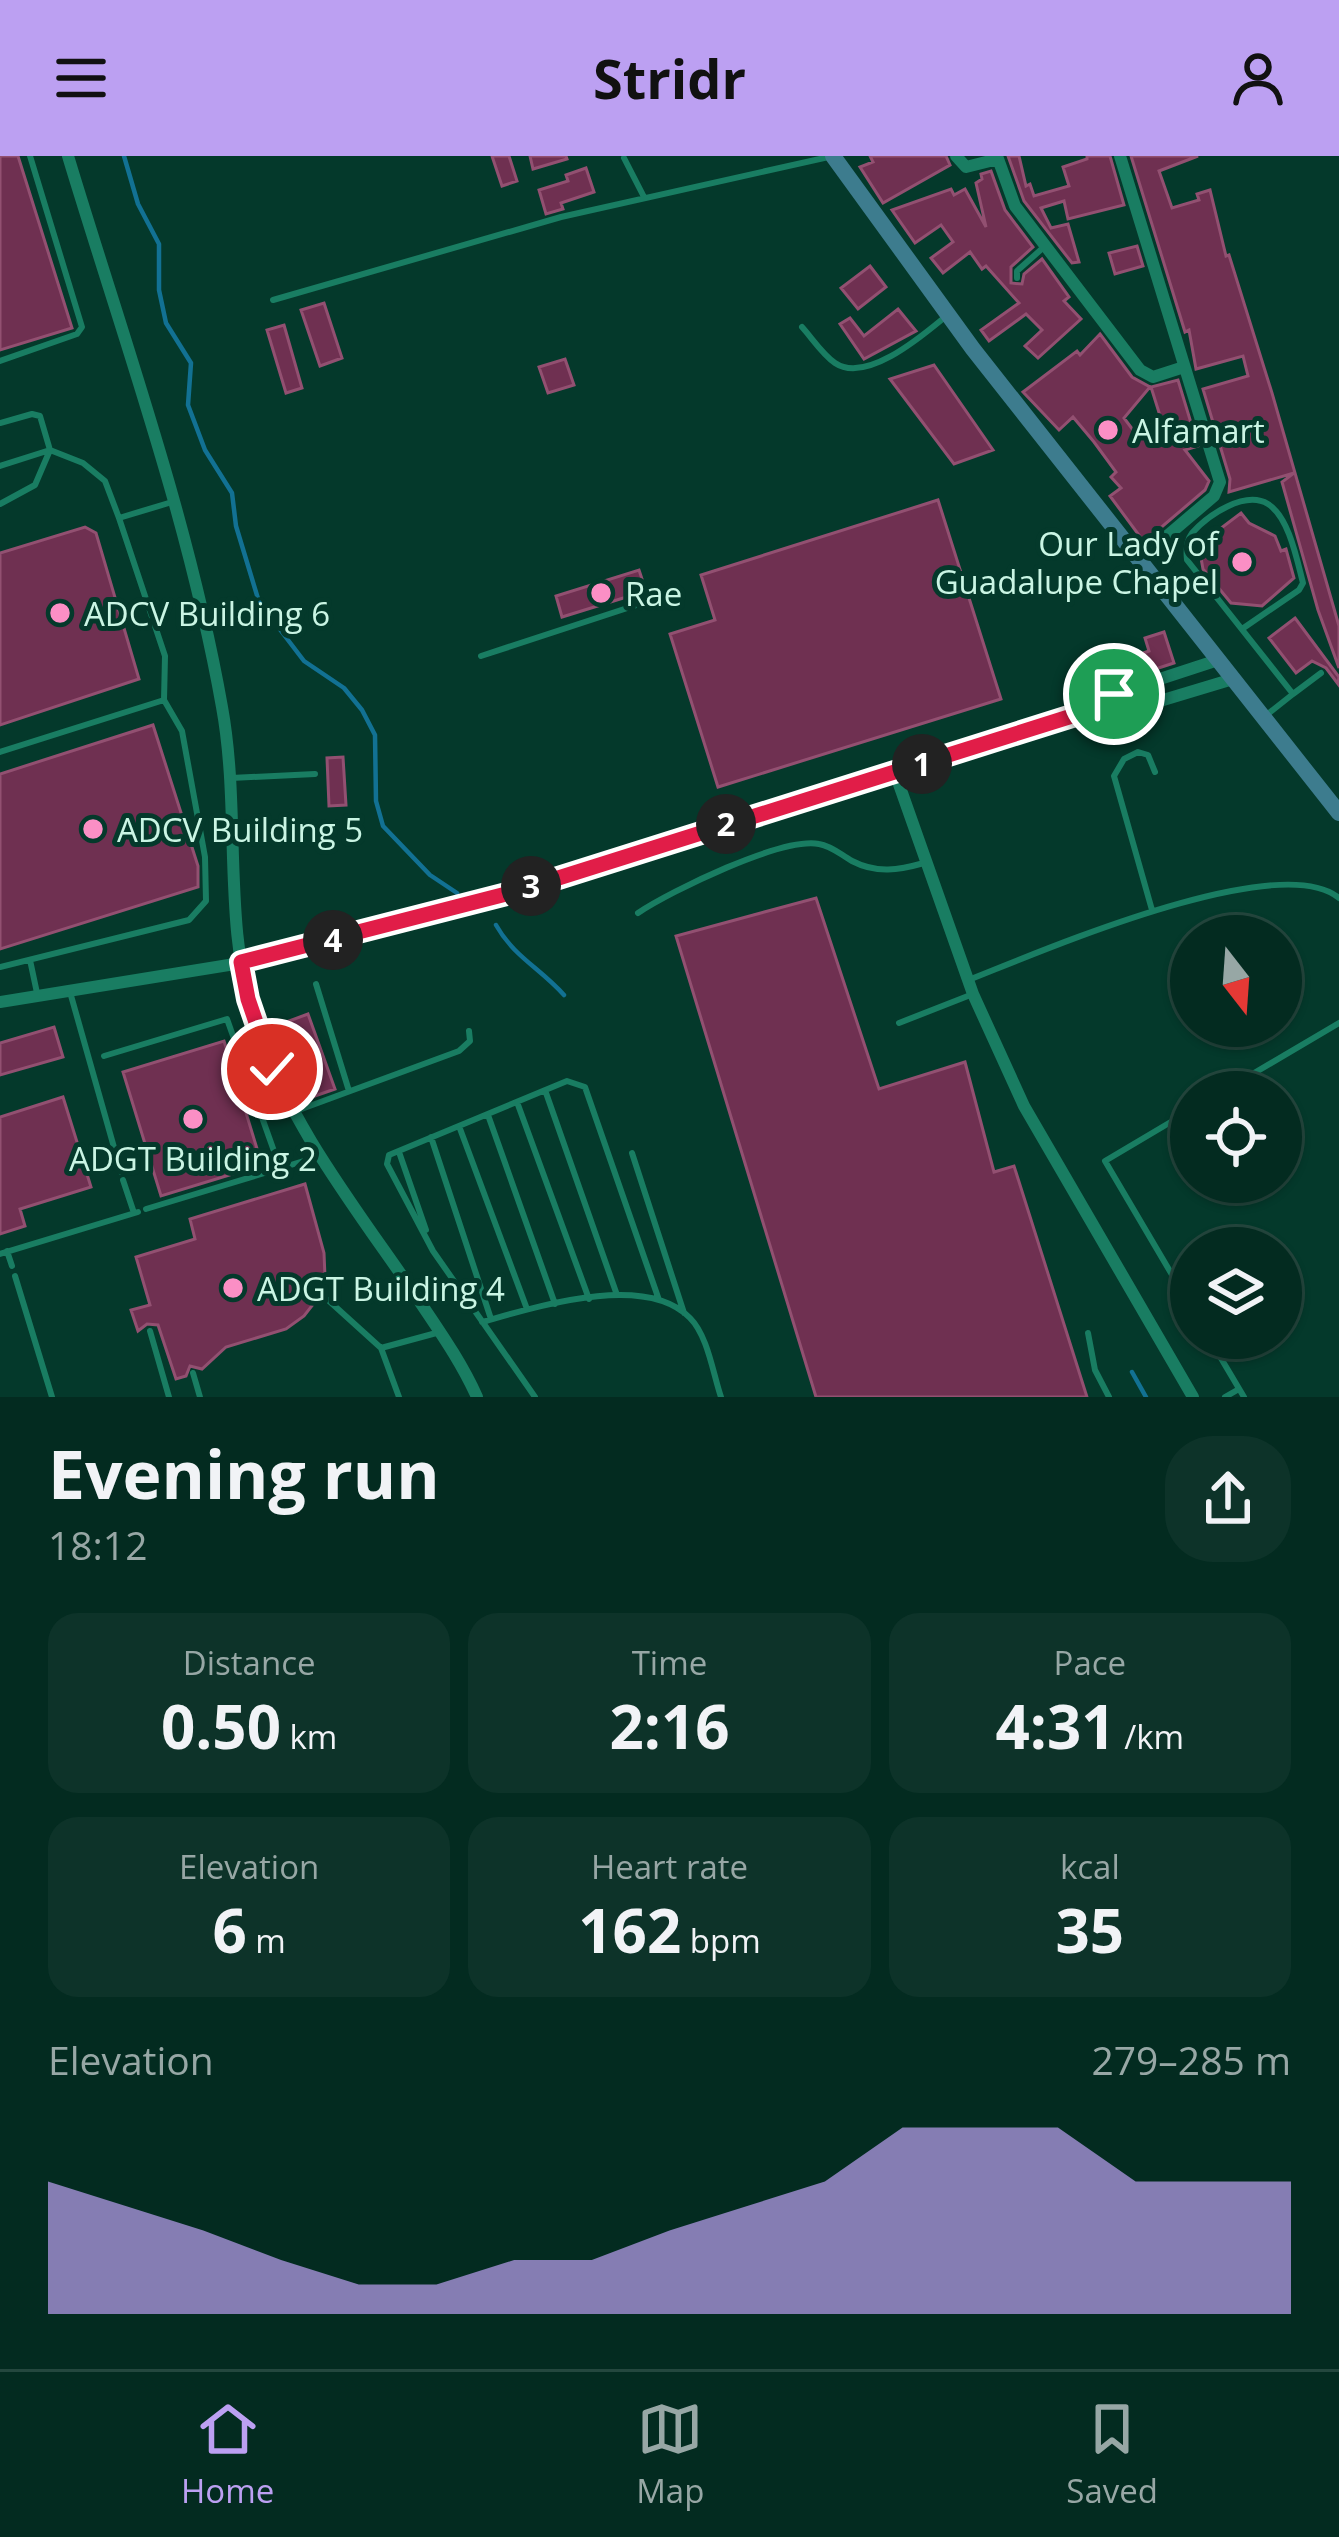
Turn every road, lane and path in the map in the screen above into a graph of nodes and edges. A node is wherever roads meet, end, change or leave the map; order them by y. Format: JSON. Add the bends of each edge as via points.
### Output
{"nodes":[{"id":1,"x":30,"y":156,"type":"edge"},
{"id":2,"x":68,"y":156,"type":"edge"},
{"id":3,"x":833,"y":156,"type":"edge"},
{"id":4,"x":956,"y":156,"type":"edge"},
{"id":5,"x":1120,"y":156,"type":"edge"},
{"id":6,"x":624,"y":158,"type":"edge"},
{"id":7,"x":998,"y":158,"type":"edge"},
{"id":8,"x":644,"y":198,"type":"junction"},
{"id":9,"x":1045,"y":246,"type":"junction"},
{"id":10,"x":1017,"y":278,"type":"dead end"},
{"id":11,"x":273,"y":300,"type":"dead end"},
{"id":12,"x":948,"y":315,"type":"junction"},
{"id":13,"x":802,"y":327,"type":"dead end"},
{"id":14,"x":0,"y":362,"type":"edge"},
{"id":15,"x":1184,"y":367,"type":"junction"},
{"id":16,"x":0,"y":423,"type":"edge"},
{"id":17,"x":50,"y":450,"type":"junction"},
{"id":18,"x":0,"y":466,"type":"edge"},
{"id":19,"x":172,"y":502,"type":"junction"},
{"id":20,"x":0,"y":504,"type":"edge"},
{"id":21,"x":119,"y":518,"type":"junction"},
{"id":22,"x":1140,"y":559,"type":"junction"},
{"id":23,"x":661,"y":597,"type":"dead end"},
{"id":24,"x":1242,"y":628,"type":"junction"},
{"id":25,"x":481,"y":656,"type":"dead end"},
{"id":26,"x":1218,"y":660,"type":"junction"},
{"id":27,"x":1321,"y":673,"type":"dead end"},
{"id":28,"x":1234,"y":679,"type":"junction"},
{"id":29,"x":1293,"y":694,"type":"junction"},
{"id":30,"x":164,"y":700,"type":"junction"},
{"id":31,"x":1072,"y":716,"type":"junction"},
{"id":32,"x":1263,"y":717,"type":"junction"},
{"id":33,"x":0,"y":752,"type":"edge"},
{"id":34,"x":1155,"y":772,"type":"dead end"},
{"id":35,"x":895,"y":773,"type":"junction"},
{"id":36,"x":315,"y":774,"type":"dead end"},
{"id":37,"x":231,"y":778,"type":"junction"},
{"id":38,"x":1339,"y":813,"type":"edge"},
{"id":39,"x":926,"y":862,"type":"junction"},
{"id":40,"x":1339,"y":898,"type":"edge"},
{"id":41,"x":1152,"y":910,"type":"junction"},
{"id":42,"x":638,"y":913,"type":"dead end"},
{"id":43,"x":30,"y":960,"type":"junction"},
{"id":44,"x":241,"y":962,"type":"junction"},
{"id":45,"x":0,"y":967,"type":"edge"},
{"id":46,"x":968,"y":980,"type":"junction"},
{"id":47,"x":316,"y":983,"type":"dead end"},
{"id":48,"x":69,"y":988,"type":"junction"},
{"id":49,"x":38,"y":993,"type":"junction"},
{"id":50,"x":973,"y":994,"type":"junction"},
{"id":51,"x":0,"y":1002,"type":"edge"},
{"id":52,"x":899,"y":1023,"type":"dead end"},
{"id":53,"x":1339,"y":1023,"type":"edge"},
{"id":54,"x":469,"y":1031,"type":"dead end"},
{"id":55,"x":104,"y":1056,"type":"dead end"},
{"id":56,"x":1258,"y":1071,"type":"edge"},
{"id":57,"x":545,"y":1090,"type":"junction"},
{"id":58,"x":349,"y":1091,"type":"junction"},
{"id":59,"x":517,"y":1102,"type":"junction"},
{"id":60,"x":296,"y":1111,"type":"junction"},
{"id":61,"x":488,"y":1114,"type":"junction"},
{"id":62,"x":1170,"y":1122,"type":"edge"},
{"id":63,"x":459,"y":1125,"type":"junction"},
{"id":64,"x":430,"y":1138,"type":"junction"},
{"id":65,"x":398,"y":1150,"type":"junction"},
{"id":66,"x":632,"y":1153,"type":"dead end"},
{"id":67,"x":320,"y":1156,"type":"junction"},
{"id":68,"x":280,"y":1168,"type":"junction"},
{"id":69,"x":139,"y":1211,"type":"junction"},
{"id":70,"x":434,"y":1251,"type":"junction"},
{"id":71,"x":4,"y":1252,"type":"edge"},
{"id":72,"x":12,"y":1266,"type":"dead end"},
{"id":73,"x":1170,"y":1271,"type":"edge"},
{"id":74,"x":15,"y":1276,"type":"dead end"},
{"id":75,"x":617,"y":1295,"type":"junction"},
{"id":76,"x":590,"y":1299,"type":"junction"},
{"id":77,"x":328,"y":1300,"type":"dead end"},
{"id":78,"x":659,"y":1300,"type":"junction"},
{"id":79,"x":555,"y":1304,"type":"junction"},
{"id":80,"x":527,"y":1309,"type":"junction"},
{"id":81,"x":684,"y":1313,"type":"junction"},
{"id":82,"x":486,"y":1321,"type":"junction"},
{"id":83,"x":150,"y":1331,"type":"dead end"},
{"id":84,"x":440,"y":1332,"type":"junction"},
{"id":85,"x":1088,"y":1333,"type":"dead end"},
{"id":86,"x":381,"y":1348,"type":"junction"},
{"id":87,"x":1222,"y":1359,"type":"edge"},
{"id":88,"x":194,"y":1373,"type":"dead end"},
{"id":89,"x":1242,"y":1393,"type":"edge"},
{"id":90,"x":52,"y":1397,"type":"edge"},
{"id":91,"x":169,"y":1397,"type":"edge"},
{"id":92,"x":200,"y":1397,"type":"edge"},
{"id":93,"x":399,"y":1397,"type":"edge"},
{"id":94,"x":475,"y":1397,"type":"edge"},
{"id":95,"x":535,"y":1397,"type":"edge"},
{"id":96,"x":721,"y":1397,"type":"edge"},
{"id":97,"x":1109,"y":1397,"type":"edge"},
{"id":98,"x":1193,"y":1397,"type":"edge"},
{"id":99,"x":1225,"y":1397,"type":"edge"}],
"edges":[{"from":1,"to":14,"type":"lane","via":[[83,323],[76,334]]},
{"from":2,"to":19,"type":"street"},
{"from":3,"to":8,"type":"lane"},
{"from":3,"to":12,"type":"main road"},
{"from":4,"to":7,"type":"street","via":[[966,167]]},
{"from":5,"to":15,"type":"street"},
{"from":6,"to":8,"type":"lane"},
{"from":7,"to":9,"type":"street","via":[[1015,206]]},
{"from":8,"to":11,"type":"lane"},
{"from":9,"to":10,"type":"lane"},
{"from":9,"to":15,"type":"street","via":[[1140,370],[1153,377]]},
{"from":12,"to":13,"type":"lane","via":[[888,358],[859,368],[833,362]]},
{"from":12,"to":22,"type":"main road"},
{"from":15,"to":22,"type":"street","via":[[1219,489]]},
{"from":16,"to":17,"type":"lane","via":[[40,416]]},
{"from":17,"to":18,"type":"lane"},
{"from":17,"to":20,"type":"lane","via":[[35,485]]},
{"from":17,"to":21,"type":"lane","via":[[101,475]]},
{"from":19,"to":21,"type":"lane"},
{"from":19,"to":37,"type":"street","via":[[208,634]]},
{"from":21,"to":30,"type":"lane","via":[[165,656]]},
{"from":22,"to":26,"type":"main road"},
{"from":23,"to":25,"type":"lane"},
{"from":24,"to":24,"type":"lane","via":[[1302,586],[1280,516],[1253,499],[1229,506],[1186,547],[1186,560]]},
{"from":24,"to":29,"type":"lane"},
{"from":26,"to":28,"type":"main road"},
{"from":26,"to":31,"type":"street"},
{"from":27,"to":29,"type":"lane"},
{"from":28,"to":31,"type":"street","via":[[1120,713]]},
{"from":28,"to":32,"type":"main road"},
{"from":29,"to":32,"type":"lane"},
{"from":30,"to":33,"type":"lane"},
{"from":30,"to":43,"type":"lane","via":[[182,731],[206,902],[189,920]]},
{"from":31,"to":35,"type":"street"},
{"from":32,"to":38,"type":"main road"},
{"from":34,"to":41,"type":"lane","via":[[1138,752],[1114,776]]},
{"from":35,"to":39,"type":"street"},
{"from":35,"to":44,"type":"street","via":[[426,917]]},
{"from":36,"to":37,"type":"lane"},
{"from":37,"to":44,"type":"street"},
{"from":39,"to":42,"type":"lane","via":[[874,869],[804,843],[707,876]]},
{"from":39,"to":46,"type":"street"},
{"from":40,"to":41,"type":"lane","via":[[1304,884],[1266,886]]},
{"from":41,"to":46,"type":"lane"},
{"from":43,"to":45,"type":"lane"},
{"from":43,"to":49,"type":"lane"},
{"from":44,"to":48,"type":"street"},
{"from":44,"to":60,"type":"street","via":[[264,1047]]},
{"from":46,"to":50,"type":"street"},
{"from":47,"to":58,"type":"lane"},
{"from":48,"to":49,"type":"street"},
{"from":48,"to":69,"type":"lane"},
{"from":49,"to":51,"type":"street"},
{"from":50,"to":52,"type":"lane"},
{"from":50,"to":98,"type":"street","via":[[1024,1106]]},
{"from":53,"to":56,"type":"lane"},
{"from":54,"to":58,"type":"lane","via":[[459,1051]]},
{"from":55,"to":68,"type":"lane","via":[[227,1019]]},
{"from":57,"to":59,"type":"lane"},
{"from":57,"to":75,"type":"lane"},
{"from":57,"to":78,"type":"lane","via":[[573,1081],[585,1087]]},
{"from":58,"to":60,"type":"lane"},
{"from":59,"to":61,"type":"lane"},
{"from":59,"to":76,"type":"lane"},
{"from":60,"to":67,"type":"street"},
{"from":61,"to":63,"type":"lane"},
{"from":61,"to":79,"type":"lane"},
{"from":62,"to":73,"type":"lane","via":[[1105,1161]]},
{"from":63,"to":64,"type":"lane"},
{"from":63,"to":80,"type":"lane"},
{"from":64,"to":65,"type":"lane"},
{"from":64,"to":82,"type":"lane"},
{"from":65,"to":70,"type":"lane"},
{"from":65,"to":70,"type":"lane","via":[[387,1164]]},
{"from":66,"to":81,"type":"lane"},
{"from":67,"to":68,"type":"lane"},
{"from":67,"to":84,"type":"street"},
{"from":68,"to":69,"type":"lane"},
{"from":69,"to":71,"type":"lane"},
{"from":70,"to":82,"type":"lane"},
{"from":71,"to":72,"type":"lane"},
{"from":74,"to":90,"type":"lane"},
{"from":75,"to":76,"type":"lane"},
{"from":75,"to":78,"type":"lane"},
{"from":76,"to":79,"type":"lane"},
{"from":77,"to":86,"type":"lane"},
{"from":78,"to":81,"type":"lane"},
{"from":79,"to":80,"type":"lane"},
{"from":80,"to":82,"type":"lane"},
{"from":81,"to":96,"type":"lane","via":[[698,1329]]},
{"from":82,"to":95,"type":"lane"},
{"from":83,"to":91,"type":"lane"},
{"from":84,"to":86,"type":"lane"},
{"from":84,"to":94,"type":"street"},
{"from":85,"to":97,"type":"lane"},
{"from":86,"to":93,"type":"lane"},
{"from":87,"to":89,"type":"lane"},
{"from":88,"to":92,"type":"lane"},
{"from":89,"to":99,"type":"lane"}]}
